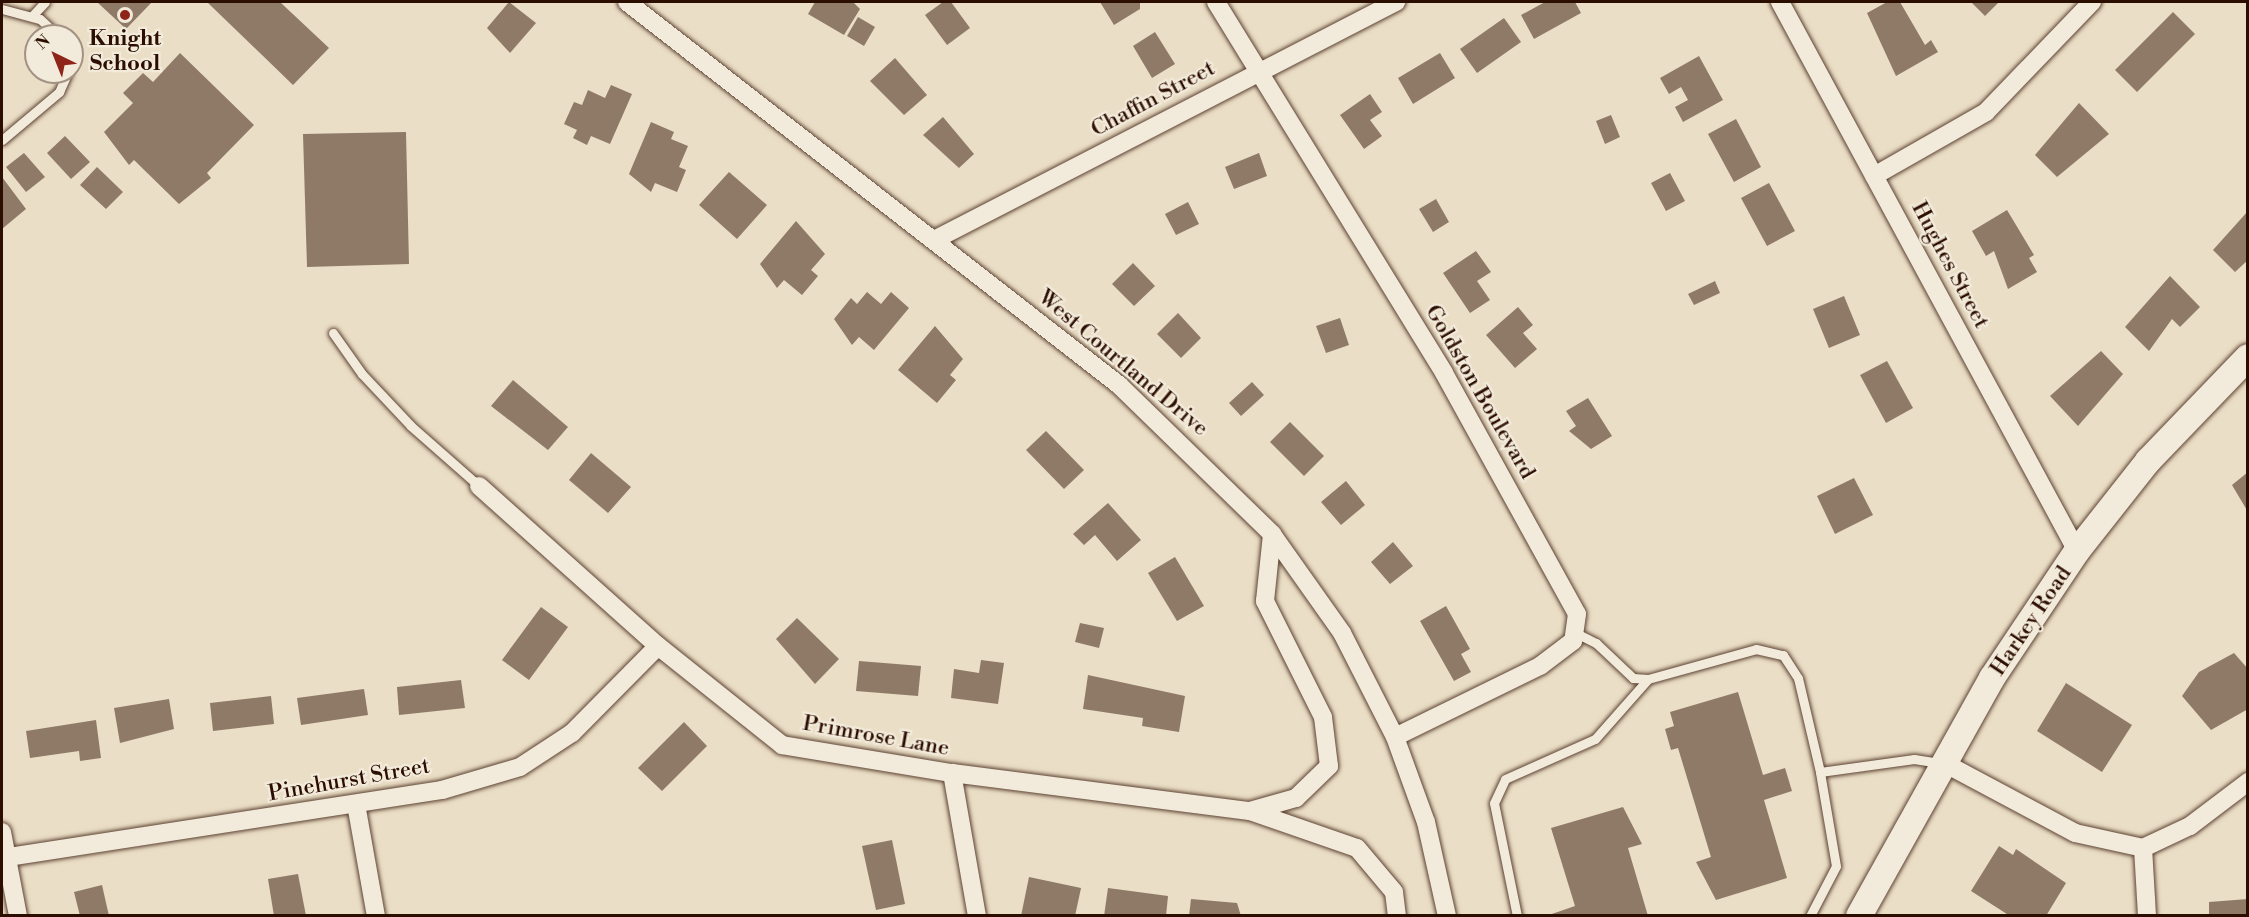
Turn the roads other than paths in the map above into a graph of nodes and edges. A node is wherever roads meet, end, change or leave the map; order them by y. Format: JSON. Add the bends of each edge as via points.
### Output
{"nodes":[{"id":1,"x":45,"y":2,"type":"edge"},
{"id":2,"x":627,"y":2,"type":"edge"},
{"id":3,"x":1216,"y":2,"type":"edge"},
{"id":4,"x":1395,"y":2,"type":"edge"},
{"id":5,"x":1780,"y":2,"type":"edge"},
{"id":6,"x":2092,"y":2,"type":"edge"},
{"id":7,"x":2,"y":9,"type":"edge"},
{"id":8,"x":32,"y":16,"type":"junction"},
{"id":9,"x":42,"y":24,"type":"edge"},
{"id":10,"x":1255,"y":72,"type":"junction"},
{"id":11,"x":63,"y":84,"type":"edge"},
{"id":12,"x":2,"y":140,"type":"edge"},
{"id":13,"x":1874,"y":176,"type":"junction"},
{"id":14,"x":934,"y":240,"type":"junction"},
{"id":15,"x":333,"y":333,"type":"dead end"},
{"id":16,"x":2247,"y":357,"type":"edge"},
{"id":17,"x":479,"y":486,"type":"joint"},
{"id":18,"x":1272,"y":534,"type":"junction"},
{"id":19,"x":2077,"y":551,"type":"junction"},
{"id":20,"x":1574,"y":632,"type":"junction"},
{"id":21,"x":658,"y":646,"type":"junction"},
{"id":22,"x":1648,"y":680,"type":"junction"},
{"id":23,"x":1395,"y":737,"type":"junction"},
{"id":24,"x":1946,"y":764,"type":"junction"},
{"id":25,"x":1820,"y":772,"type":"junction"},
{"id":26,"x":952,"y":773,"type":"junction"},
{"id":27,"x":2247,"y":783,"type":"edge"},
{"id":28,"x":356,"y":804,"type":"junction"},
{"id":29,"x":1250,"y":810,"type":"junction"},
{"id":30,"x":2,"y":832,"type":"edge"},
{"id":31,"x":2143,"y":848,"type":"junction"},
{"id":32,"x":4,"y":857,"type":"edge"},
{"id":33,"x":18,"y":915,"type":"edge"},
{"id":34,"x":376,"y":915,"type":"edge"},
{"id":35,"x":977,"y":915,"type":"edge"},
{"id":36,"x":1397,"y":915,"type":"edge"},
{"id":37,"x":1447,"y":915,"type":"edge"},
{"id":38,"x":1517,"y":915,"type":"edge"},
{"id":39,"x":1810,"y":915,"type":"edge"},
{"id":40,"x":1859,"y":915,"type":"edge"},
{"id":41,"x":2147,"y":915,"type":"edge"}],
"edges":[{"from":1,"to":8,"type":"lane"},
{"from":2,"to":14,"type":"street","name":"West Courtland Drive"},
{"from":3,"to":10,"type":"street","name":"Goldston Boulevard"},
{"from":4,"to":10,"type":"street","name":"Chaffin Street"},
{"from":5,"to":13,"type":"street","name":"Hughes Street"},
{"from":6,"to":13,"type":"street","via":[[1986,112]]},
{"from":7,"to":8,"type":"lane"},
{"from":8,"to":9,"type":"lane"},
{"from":10,"to":14,"type":"street","name":"Chaffin Street"},
{"from":10,"to":20,"type":"street","name":"Goldston Boulevard","via":[[1450,383],[1558,574],[1577,614]]},
{"from":11,"to":12,"type":"lane","via":[[59,92]]},
{"from":13,"to":19,"type":"street","name":"Hughes Street"},
{"from":14,"to":18,"type":"street","name":"West Courtland Drive","via":[[1119,385],[1184,443]]},
{"from":15,"to":17,"type":"lane","via":[[378,392]]},
{"from":16,"to":19,"type":"street","name":"Harkey Road","via":[[2148,460]]},
{"from":17,"to":21,"type":"street","name":"Primrose Lane"},
{"from":18,"to":23,"type":"street","name":"West Courtland Drive","via":[[1342,633]]},
{"from":18,"to":29,"type":"street","name":"Primrose Lane","via":[[1265,601],[1323,717],[1329,766],[1296,798]]},
{"from":19,"to":24,"type":"street","name":"Harkey Road","via":[[1992,678]]},
{"from":20,"to":22,"type":"lane","via":[[1596,643],[1633,678]]},
{"from":20,"to":23,"type":"street","via":[[1573,641],[1540,666]]},
{"from":21,"to":26,"type":"street","name":"Primrose Lane","via":[[782,745]]},
{"from":21,"to":28,"type":"street","name":"Pinehurst Street","via":[[572,733],[520,767],[442,790]]},
{"from":22,"to":25,"type":"lane","via":[[1756,649],[1783,655],[1798,678]]},
{"from":22,"to":38,"type":"lane","via":[[1595,740],[1505,779],[1494,803]]},
{"from":23,"to":37,"type":"street","name":"West Courtland Drive","via":[[1426,822]]},
{"from":24,"to":25,"type":"lane","via":[[1914,759]]},
{"from":24,"to":31,"type":"street","via":[[2074,833]]},
{"from":24,"to":40,"type":"street","name":"Harkey Road"},
{"from":25,"to":39,"type":"lane","via":[[1836,866]]},
{"from":26,"to":29,"type":"street","name":"Primrose Lane"},
{"from":26,"to":35,"type":"street"},
{"from":27,"to":31,"type":"street","via":[[2190,826]]},
{"from":28,"to":32,"type":"street","name":"Pinehurst Street"},
{"from":28,"to":34,"type":"street"},
{"from":29,"to":36,"type":"street","name":"Primrose Lane","via":[[1357,848],[1394,892]]},
{"from":30,"to":32,"type":"street"},
{"from":31,"to":41,"type":"street"},
{"from":32,"to":33,"type":"street"}]}
